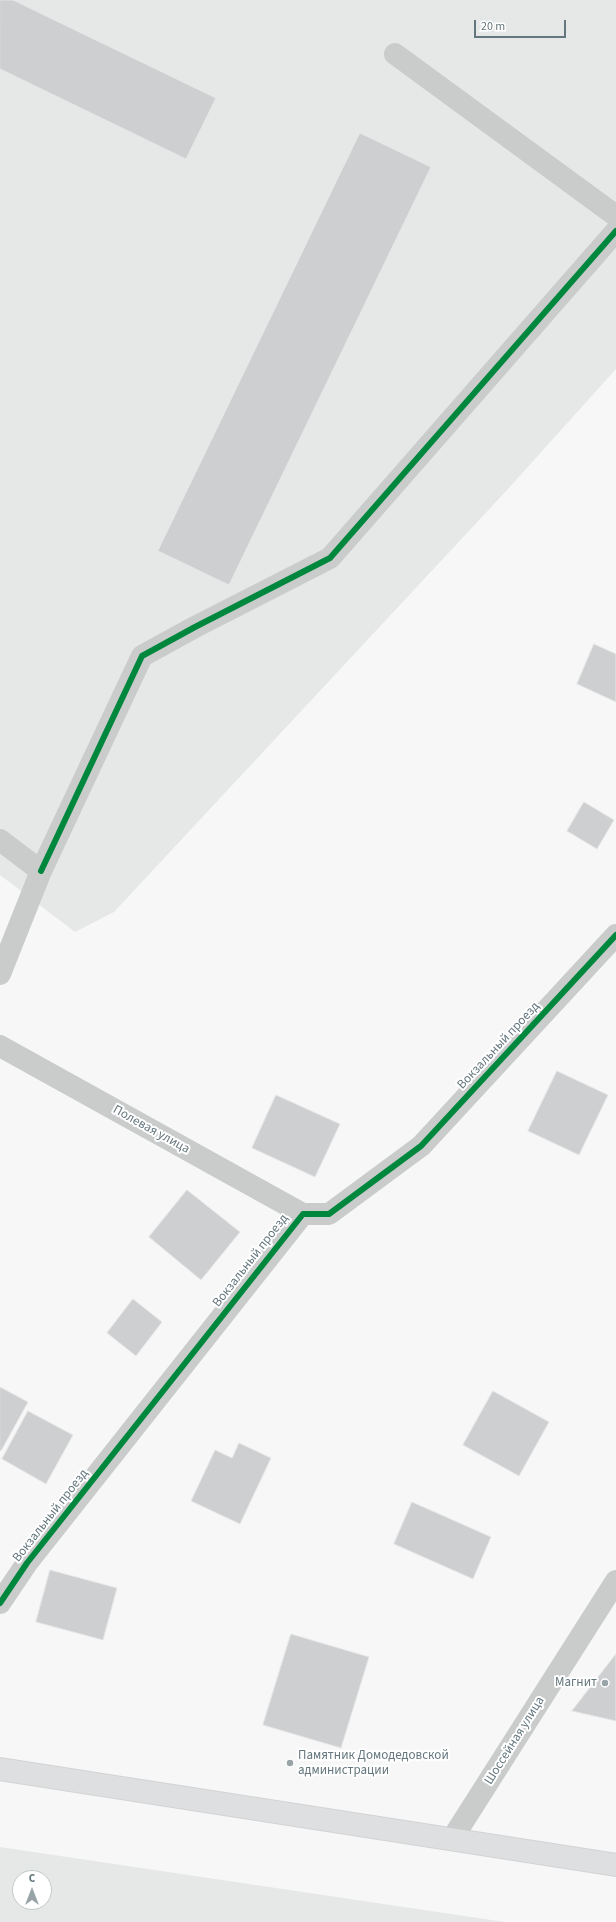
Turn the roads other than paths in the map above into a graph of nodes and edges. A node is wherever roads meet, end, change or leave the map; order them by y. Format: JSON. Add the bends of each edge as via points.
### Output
{"nodes":[{"id":1,"x":395,"y":54,"type":"dead end"},
{"id":2,"x":616,"y":216,"type":"edge"},
{"id":3,"x":616,"y":231,"type":"edge"},
{"id":4,"x":0,"y":840,"type":"edge"},
{"id":5,"x":41,"y":871,"type":"junction"},
{"id":6,"x":616,"y":935,"type":"edge"},
{"id":7,"x":0,"y":974,"type":"edge"},
{"id":8,"x":0,"y":1046,"type":"edge"},
{"id":9,"x":303,"y":1214,"type":"junction"},
{"id":10,"x":616,"y":1581,"type":"edge"},
{"id":11,"x":0,"y":1603,"type":"edge"},
{"id":12,"x":0,"y":1769,"type":"edge"},
{"id":13,"x":452,"y":1840,"type":"junction"},
{"id":14,"x":616,"y":1865,"type":"edge"}],
"edges":[{"from":1,"to":2,"type":"street"},
{"from":3,"to":5,"type":"street","via":[[330,558],[142,656]]},
{"from":4,"to":5,"type":"street"},
{"from":5,"to":7,"type":"street"},
{"from":6,"to":9,"type":"street","name":"Вокзальный проезд","via":[[421,1146],[329,1214]]},
{"from":8,"to":9,"type":"street","name":"Полевая улица"},
{"from":9,"to":11,"type":"street","name":"Вокзальный проезд","via":[[27,1563]]},
{"from":10,"to":13,"type":"street","name":"Шоссейная улица"},
{"from":12,"to":13,"type":"main road"},
{"from":13,"to":14,"type":"main road"}]}
